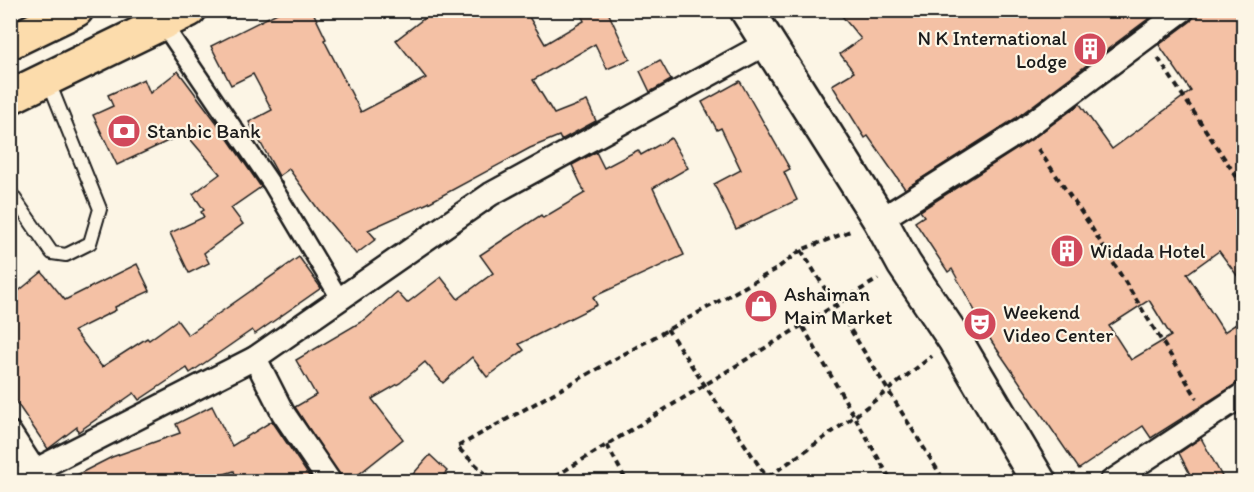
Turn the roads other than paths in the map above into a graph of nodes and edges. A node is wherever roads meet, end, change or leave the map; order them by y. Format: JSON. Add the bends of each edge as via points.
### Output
{"nodes":[{"id":1,"x":76,"y":10,"type":"edge"},
{"id":2,"x":747,"y":10,"type":"edge"},
{"id":3,"x":1183,"y":10,"type":"edge"},
{"id":4,"x":176,"y":17,"type":"edge"},
{"id":5,"x":10,"y":42,"type":"edge"},
{"id":6,"x":769,"y":42,"type":"junction"},
{"id":7,"x":48,"y":79,"type":"junction"},
{"id":8,"x":10,"y":97,"type":"edge"},
{"id":9,"x":10,"y":192,"type":"edge"},
{"id":10,"x":880,"y":220,"type":"junction"},
{"id":11,"x":340,"y":299,"type":"junction"},
{"id":12,"x":255,"y":358,"type":"junction"},
{"id":13,"x":1244,"y":394,"type":"edge"},
{"id":14,"x":10,"y":433,"type":"edge"},
{"id":15,"x":34,"y":470,"type":"junction"},
{"id":16,"x":12,"y":482,"type":"edge"},
{"id":17,"x":330,"y":482,"type":"edge"},
{"id":18,"x":1039,"y":482,"type":"edge"},
{"id":19,"x":1111,"y":482,"type":"edge"}],
"edges":[{"from":1,"to":5,"type":"main road"},
{"from":2,"to":6,"type":"main road"},
{"from":3,"to":10,"type":"street","via":[[1024,129]]},
{"from":4,"to":7,"type":"main road"},
{"from":4,"to":11,"type":"street"},
{"from":6,"to":10,"type":"main road"},
{"from":6,"to":11,"type":"street","via":[[491,194]]},
{"from":7,"to":8,"type":"main road"},
{"from":7,"to":9,"type":"lane","via":[[100,209],[90,243],[66,255],[52,253]]},
{"from":10,"to":18,"type":"main road"},
{"from":11,"to":12,"type":"street"},
{"from":12,"to":15,"type":"street"},
{"from":12,"to":17,"type":"street","via":[[283,413]]},
{"from":13,"to":19,"type":"street"},
{"from":14,"to":15,"type":"street"},
{"from":15,"to":16,"type":"street"}]}
